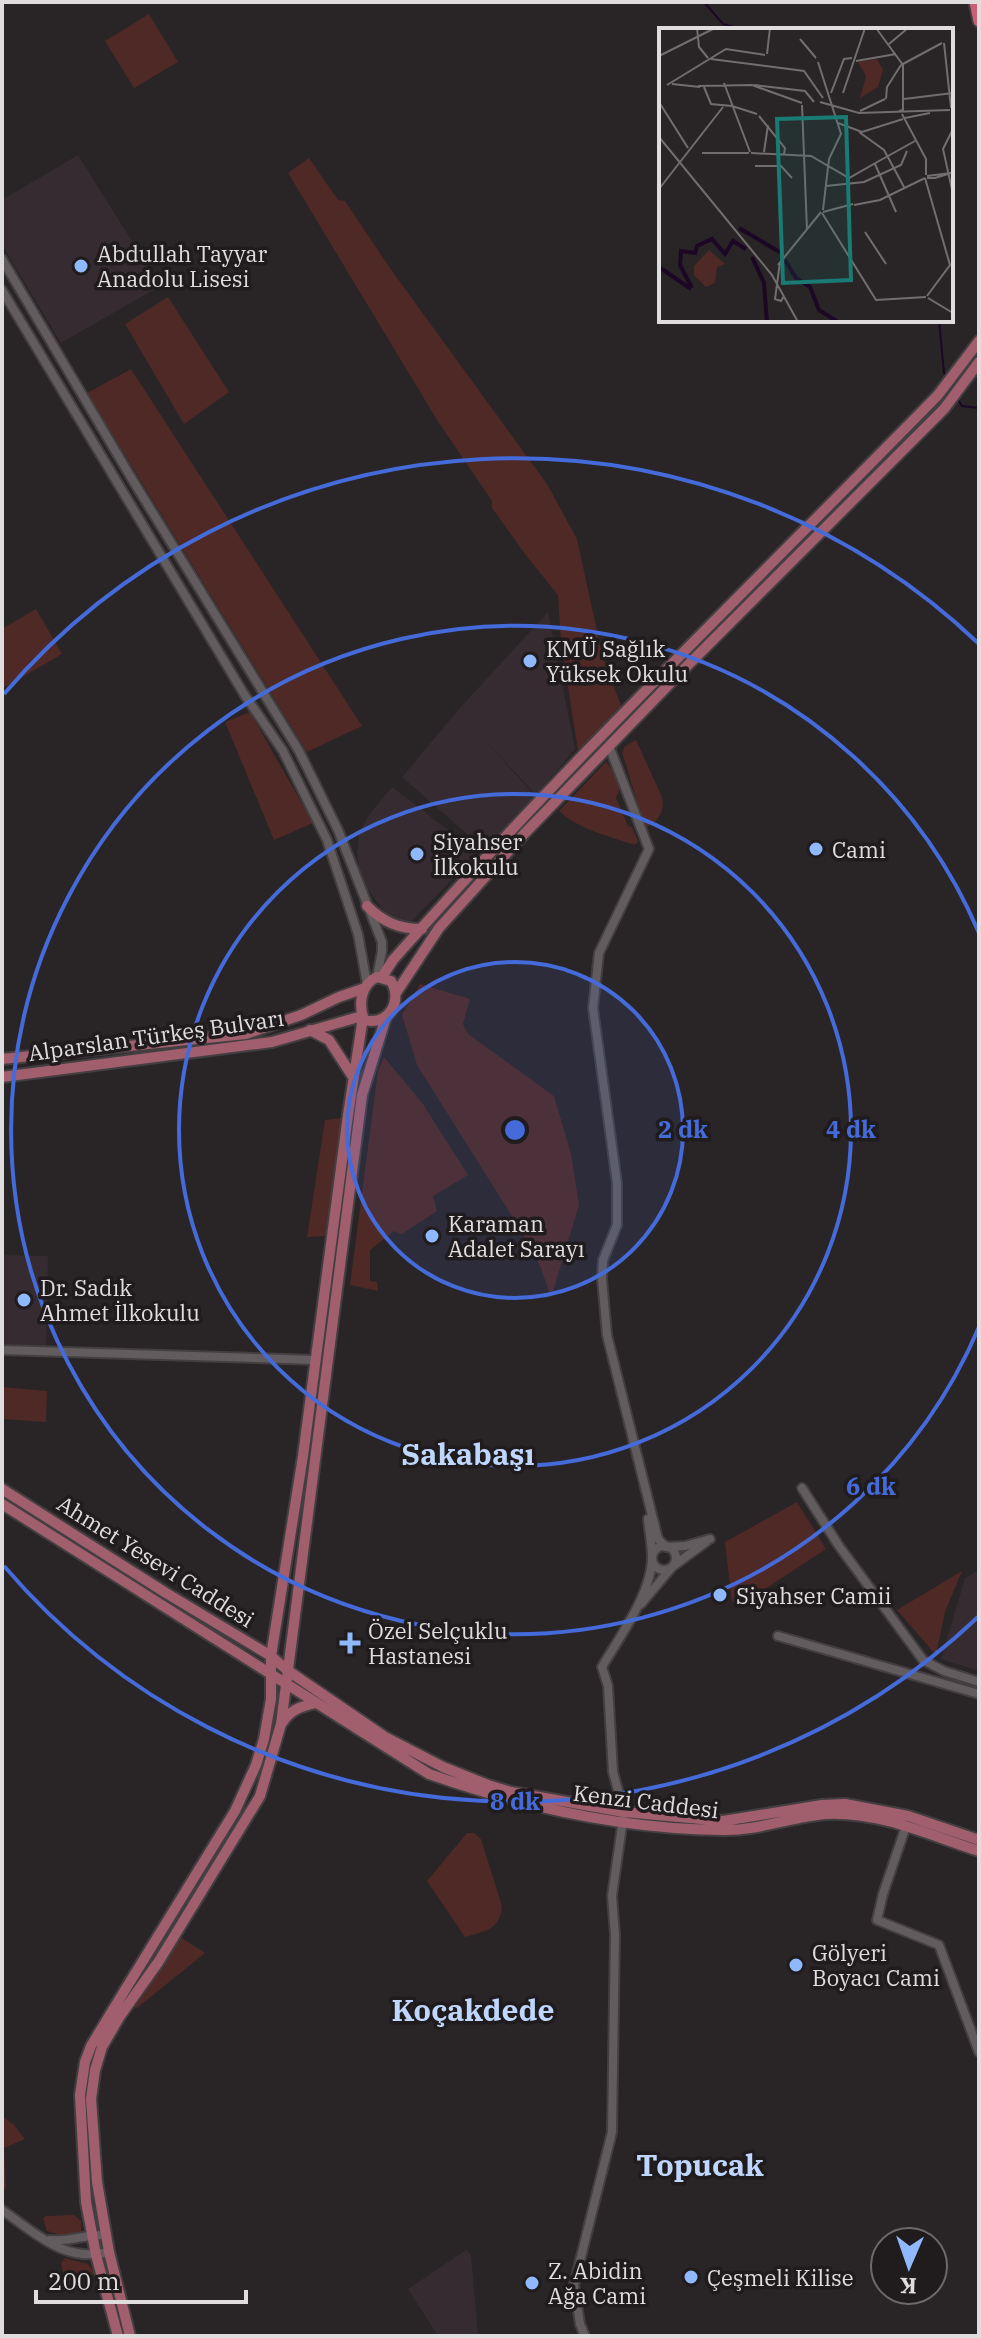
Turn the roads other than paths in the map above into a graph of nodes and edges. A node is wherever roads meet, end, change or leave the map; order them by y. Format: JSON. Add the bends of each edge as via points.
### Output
{"nodes":[{"id":1,"x":975,"y":2,"type":"edge"},
{"id":2,"x":979,"y":21,"type":"edge"},
{"id":3,"x":2,"y":259,"type":"edge"},
{"id":4,"x":2,"y":290,"type":"edge"},
{"id":5,"x":979,"y":341,"type":"edge"},
{"id":6,"x":979,"y":362,"type":"edge"},
{"id":7,"x":609,"y":746,"type":"junction"},
{"id":8,"x":367,"y":906,"type":"junction"},
{"id":9,"x":422,"y":929,"type":"junction"},
{"id":10,"x":380,"y":977,"type":"junction"},
{"id":11,"x":366,"y":986,"type":"junction"},
{"id":12,"x":396,"y":993,"type":"junction"},
{"id":13,"x":363,"y":1017,"type":"junction"},
{"id":14,"x":386,"y":1017,"type":"junction"},
{"id":15,"x":310,"y":1030,"type":"junction"},
{"id":16,"x":2,"y":1059,"type":"edge"},
{"id":17,"x":2,"y":1077,"type":"edge"},
{"id":18,"x":353,"y":1077,"type":"junction"},
{"id":19,"x":2,"y":1350,"type":"edge"},
{"id":20,"x":315,"y":1360,"type":"junction"},
{"id":21,"x":802,"y":1488,"type":"dead end"},
{"id":22,"x":2,"y":1489,"type":"edge"},
{"id":23,"x":647,"y":1500,"type":"junction"},
{"id":24,"x":2,"y":1504,"type":"edge"},
{"id":25,"x":666,"y":1547,"type":"junction"},
{"id":26,"x":652,"y":1558,"type":"junction"},
{"id":27,"x":672,"y":1567,"type":"junction"},
{"id":28,"x":633,"y":1614,"type":"junction"},
{"id":29,"x":778,"y":1636,"type":"dead end"},
{"id":30,"x":271,"y":1656,"type":"junction"},
{"id":31,"x":287,"y":1670,"type":"junction"},
{"id":32,"x":271,"y":1673,"type":"junction"},
{"id":33,"x":979,"y":1682,"type":"edge"},
{"id":34,"x":285,"y":1683,"type":"junction"},
{"id":35,"x":979,"y":1694,"type":"edge"},
{"id":36,"x":315,"y":1703,"type":"junction"},
{"id":37,"x":281,"y":1724,"type":"junction"},
{"id":38,"x":623,"y":1817,"type":"junction"},
{"id":39,"x":906,"y":1826,"type":"junction"},
{"id":40,"x":979,"y":1840,"type":"edge"},
{"id":41,"x":979,"y":1851,"type":"edge"},
{"id":42,"x":979,"y":2052,"type":"edge"},
{"id":43,"x":2,"y":2210,"type":"edge"},
{"id":44,"x":91,"y":2234,"type":"junction"},
{"id":45,"x":106,"y":2235,"type":"junction"},
{"id":46,"x":45,"y":2239,"type":"junction"},
{"id":47,"x":109,"y":2252,"type":"junction"},
{"id":48,"x":96,"y":2255,"type":"junction"},
{"id":49,"x":118,"y":2336,"type":"edge"},
{"id":50,"x":130,"y":2336,"type":"edge"},
{"id":51,"x":585,"y":2336,"type":"edge"}],
"edges":[{"from":1,"to":2,"type":"highway"},
{"from":3,"to":8,"type":"street","via":[[299,751]]},
{"from":4,"to":11,"type":"street","via":[[283,751],[327,840],[358,934]]},
{"from":5,"to":9,"type":"main road","via":[[938,395],[632,704]]},
{"from":6,"to":7,"type":"main road","via":[[944,409]]},
{"from":7,"to":12,"type":"main road","via":[[448,918]]},
{"from":7,"to":23,"type":"street","via":[[649,849],[599,953],[593,1008],[617,1183],[617,1225],[603,1260],[603,1301]]},
{"from":8,"to":9,"type":"main road","via":[[393,925]]},
{"from":8,"to":10,"type":"street","via":[[382,942]]},
{"from":9,"to":10,"type":"main road"},
{"from":10,"to":11,"type":"main road"},
{"from":10,"to":12,"type":"main road","via":[[391,981]]},
{"from":11,"to":13,"type":"main road"},
{"from":11,"to":16,"type":"main road","name":"Alparslan Türkeş Bulvarı","via":[[246,1034]]},
{"from":12,"to":14,"type":"main road"},
{"from":13,"to":14,"type":"main road","via":[[374,1022]]},
{"from":13,"to":15,"type":"main road","name":"Alparslan Türkeş Bulvarı"},
{"from":13,"to":18,"type":"main road"},
{"from":14,"to":31,"type":"main road","via":[[362,1095]]},
{"from":15,"to":17,"type":"main road","name":"Alparslan Türkeş Bulvarı","via":[[272,1042]]},
{"from":15,"to":18,"type":"main road","via":[[329,1040]]},
{"from":18,"to":20,"type":"main road"},
{"from":19,"to":20,"type":"street"},
{"from":20,"to":30,"type":"main road"},
{"from":21,"to":33,"type":"street","via":[[923,1660]]},
{"from":22,"to":30,"type":"main road","name":"Ahmet Yesevi Caddesi"},
{"from":23,"to":25,"type":"street","via":[[658,1539]]},
{"from":23,"to":26,"type":"street"},
{"from":24,"to":32,"type":"main road","name":"Ahmet Yesevi Caddesi"},
{"from":25,"to":26,"type":"street"},
{"from":25,"to":27,"type":"street","via":[[676,1555]]},
{"from":25,"to":27,"type":"street","via":[[710,1539]]},
{"from":26,"to":27,"type":"street","via":[[659,1569]]},
{"from":26,"to":28,"type":"street"},
{"from":27,"to":28,"type":"street"},
{"from":28,"to":38,"type":"street","via":[[602,1667]]},
{"from":29,"to":35,"type":"street"},
{"from":30,"to":31,"type":"main road","name":"Ahmet Yesevi Caddesi"},
{"from":30,"to":32,"type":"main road"},
{"from":31,"to":34,"type":"main road"},
{"from":31,"to":38,"type":"main road","name":"Kenzi Caddesi","via":[[385,1737],[443,1767],[511,1792]]},
{"from":32,"to":34,"type":"main road","name":"Ahmet Yesevi Caddesi"},
{"from":32,"to":44,"type":"main road","via":[[264,1739],[235,1811],[85,2062],[80,2095]]},
{"from":34,"to":36,"type":"main road","name":"Kenzi Caddesi"},
{"from":34,"to":37,"type":"main road"},
{"from":36,"to":37,"type":"main road","via":[[297,1707]]},
{"from":36,"to":38,"type":"main road","name":"Kenzi Caddesi","via":[[429,1774],[548,1809]]},
{"from":37,"to":45,"type":"main road","via":[[260,1796],[102,2047],[91,2099]]},
{"from":38,"to":39,"type":"main road","name":"Kenzi Caddesi","via":[[727,1830],[844,1814]]},
{"from":38,"to":40,"type":"main road","name":"Kenzi Caddesi","via":[[723,1821],[845,1804],[908,1816]]},
{"from":38,"to":51,"type":"street","via":[[612,1896],[612,2132],[574,2285]]},
{"from":39,"to":41,"type":"main road","name":"Kenzi Caddesi"},
{"from":39,"to":42,"type":"street","via":[[877,1920],[939,1945]]},
{"from":43,"to":46,"type":"street"},
{"from":44,"to":45,"type":"street"},
{"from":44,"to":46,"type":"street"},
{"from":44,"to":48,"type":"main road"},
{"from":45,"to":47,"type":"main road"},
{"from":46,"to":48,"type":"street","via":[[72,2254]]},
{"from":47,"to":48,"type":"street"},
{"from":47,"to":50,"type":"main road"},
{"from":48,"to":49,"type":"main road"}]}
